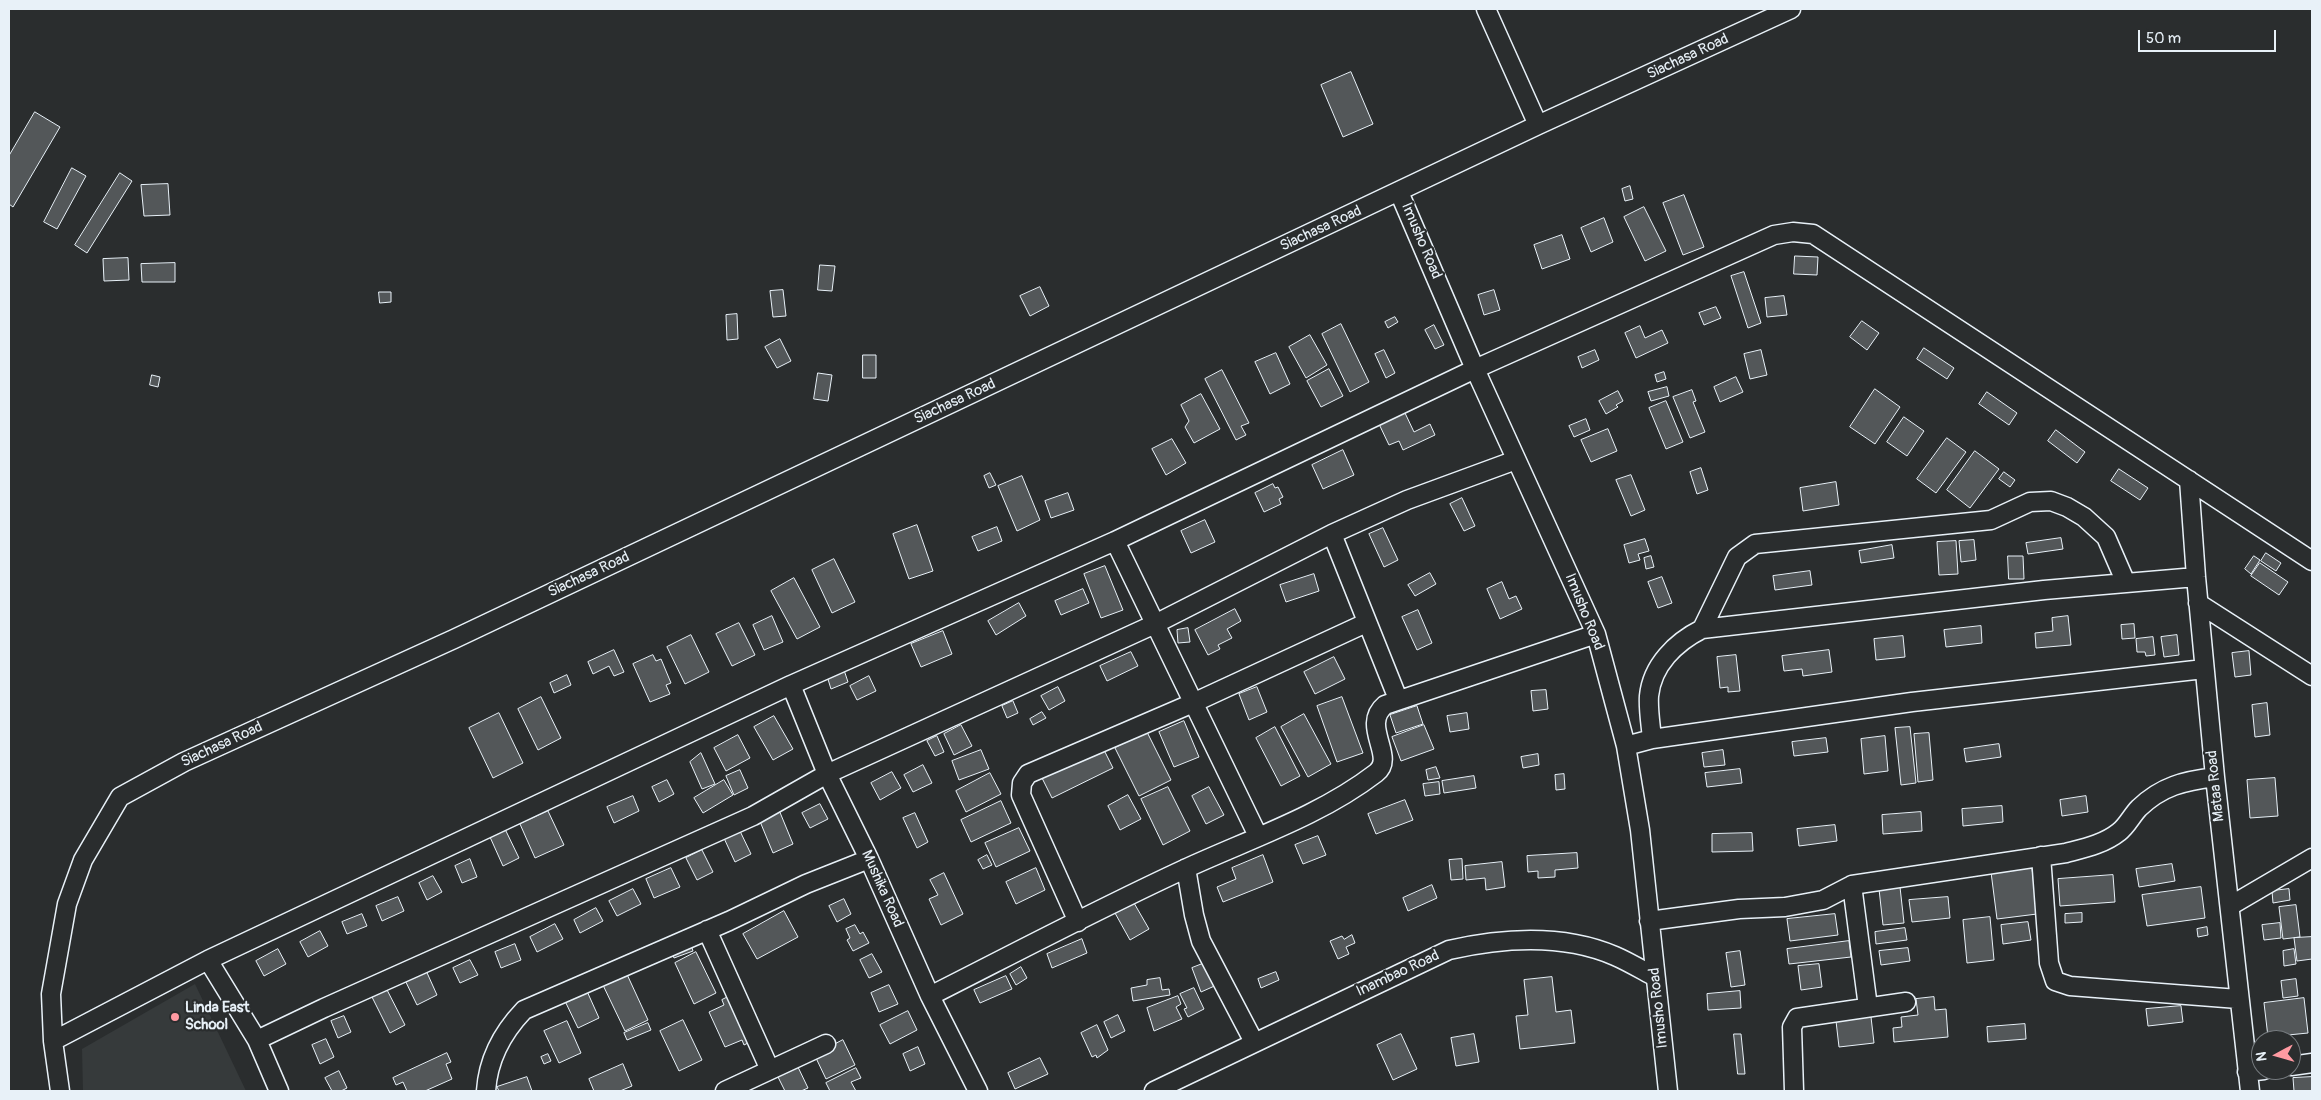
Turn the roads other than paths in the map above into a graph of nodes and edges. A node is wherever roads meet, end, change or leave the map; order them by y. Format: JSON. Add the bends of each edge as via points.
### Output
{"nodes":[{"id":1,"x":1486,"y":9,"type":"edge"},
{"id":2,"x":1791,"y":9,"type":"edge"},
{"id":3,"x":1760,"y":16,"type":"edge"},
{"id":4,"x":1538,"y":125,"type":"junction"},
{"id":5,"x":1399,"y":192,"type":"junction"},
{"id":6,"x":1475,"y":369,"type":"junction"},
{"id":7,"x":1516,"y":460,"type":"junction"},
{"id":8,"x":2189,"y":480,"type":"junction"},
{"id":9,"x":1332,"y":534,"type":"junction"},
{"id":10,"x":1115,"y":541,"type":"junction"},
{"id":11,"x":2312,"y":561,"type":"edge"},
{"id":12,"x":2196,"y":577,"type":"junction"},
{"id":13,"x":2126,"y":584,"type":"junction"},
{"id":14,"x":2198,"y":603,"type":"junction"},
{"id":15,"x":1366,"y":623,"type":"junction"},
{"id":16,"x":1154,"y":624,"type":"junction"},
{"id":17,"x":1702,"y":629,"type":"junction"},
{"id":18,"x":1596,"y":634,"type":"junction"},
{"id":19,"x":2204,"y":669,"type":"junction"},
{"id":20,"x":2312,"y":676,"type":"edge"},
{"id":21,"x":791,"y":685,"type":"junction"},
{"id":22,"x":1398,"y":700,"type":"junction"},
{"id":23,"x":1193,"y":703,"type":"junction"},
{"id":24,"x":1652,"y":739,"type":"junction"},
{"id":25,"x":1626,"y":746,"type":"junction"},
{"id":26,"x":827,"y":774,"type":"junction"},
{"id":27,"x":2215,"y":777,"type":"junction"},
{"id":28,"x":1258,"y":836,"type":"junction"},
{"id":29,"x":2041,"y":856,"type":"junction"},
{"id":30,"x":2312,"y":858,"type":"edge"},
{"id":31,"x":868,"y":859,"type":"junction"},
{"id":32,"x":1186,"y":868,"type":"junction"},
{"id":33,"x":1852,"y":885,"type":"junction"},
{"id":34,"x":2230,"y":906,"type":"junction"},
{"id":35,"x":1649,"y":921,"type":"junction"},
{"id":36,"x":1078,"y":922,"type":"junction"},
{"id":37,"x":707,"y":930,"type":"junction"},
{"id":38,"x":208,"y":960,"type":"junction"},
{"id":39,"x":1656,"y":977,"type":"junction"},
{"id":40,"x":930,"y":996,"type":"junction"},
{"id":41,"x":2238,"y":999,"type":"junction"},
{"id":42,"x":1906,"y":1002,"type":"dead end"},
{"id":43,"x":1868,"y":1007,"type":"junction"},
{"id":44,"x":257,"y":1040,"type":"junction"},
{"id":45,"x":53,"y":1041,"type":"junction"},
{"id":46,"x":1254,"y":1042,"type":"junction"},
{"id":47,"x":826,"y":1044,"type":"dead end"},
{"id":48,"x":2251,"y":1051,"type":"edge"},
{"id":49,"x":770,"y":1070,"type":"junction"},
{"id":50,"x":60,"y":1091,"type":"edge"},
{"id":51,"x":279,"y":1091,"type":"edge"},
{"id":52,"x":486,"y":1091,"type":"edge"},
{"id":53,"x":725,"y":1091,"type":"edge"},
{"id":54,"x":978,"y":1091,"type":"edge"},
{"id":55,"x":1154,"y":1091,"type":"edge"},
{"id":56,"x":1668,"y":1091,"type":"edge"},
{"id":57,"x":1794,"y":1091,"type":"edge"}],
"edges":[{"from":1,"to":4,"type":"street"},
{"from":2,"to":3,"type":"street","name":"Siachasa Road"},
{"from":3,"to":4,"type":"street","name":"Siachasa Road"},
{"from":4,"to":5,"type":"street","name":"Siachasa Road"},
{"from":5,"to":6,"type":"street","name":"Imusho Road"},
{"from":5,"to":45,"type":"street","name":"Siachasa Road","via":[[454,639],[184,762],[120,797],[83,860],[67,904],[51,994]]},
{"from":6,"to":7,"type":"street","name":"Imusho Road"},
{"from":6,"to":8,"type":"street","via":[[1774,235],[1813,234]]},
{"from":6,"to":10,"type":"street"},
{"from":7,"to":9,"type":"street","via":[[1407,500]]},
{"from":7,"to":18,"type":"street","name":"Imusho Road"},
{"from":8,"to":11,"type":"street"},
{"from":8,"to":12,"type":"street","name":"Mataa Road"},
{"from":9,"to":15,"type":"street"},
{"from":9,"to":16,"type":"street"},
{"from":10,"to":16,"type":"street"},
{"from":10,"to":21,"type":"street"},
{"from":12,"to":13,"type":"street"},
{"from":12,"to":14,"type":"street","name":"Mataa Road"},
{"from":13,"to":17,"type":"street","via":[[2044,590]]},
{"from":13,"to":17,"type":"street","via":[[2106,537],[2084,517],[2050,501],[2030,502],[1991,520],[1755,544],[1737,557]]},
{"from":14,"to":19,"type":"street","name":"Mataa Road"},
{"from":14,"to":20,"type":"street"},
{"from":15,"to":22,"type":"street"},
{"from":15,"to":23,"type":"street"},
{"from":16,"to":23,"type":"street"},
{"from":16,"to":26,"type":"street"},
{"from":17,"to":24,"type":"street","via":[[1684,638],[1664,658],[1649,696]]},
{"from":18,"to":22,"type":"street"},
{"from":18,"to":25,"type":"street","name":"Imusho Road"},
{"from":19,"to":24,"type":"street","via":[[1912,702]]},
{"from":19,"to":27,"type":"street","name":"Mataa Road"},
{"from":21,"to":26,"type":"street","name":"Mushika Road"},
{"from":21,"to":38,"type":"street"},
{"from":22,"to":28,"type":"street","via":[[1378,711],[1374,722],[1383,760],[1378,772],[1335,800]]},
{"from":23,"to":28,"type":"street"},
{"from":23,"to":36,"type":"street","via":[[1028,774],[1022,783],[1021,795]]},
{"from":24,"to":25,"type":"street"},
{"from":25,"to":35,"type":"street","name":"Imusho Road","via":[[1640,830]]},
{"from":26,"to":31,"type":"street","name":"Mushika Road"},
{"from":26,"to":44,"type":"street","via":[[753,816]]},
{"from":27,"to":29,"type":"street","via":[[2184,781],[2160,792],[2138,809],[2120,832],[2097,845]]},
{"from":27,"to":34,"type":"street","name":"Mataa Road"},
{"from":28,"to":32,"type":"street"},
{"from":29,"to":33,"type":"street"},
{"from":29,"to":41,"type":"street","via":[[2049,963],[2055,981],[2070,986]]},
{"from":30,"to":34,"type":"street"},
{"from":31,"to":37,"type":"street"},
{"from":31,"to":40,"type":"street","name":"Mushika Road"},
{"from":32,"to":36,"type":"street"},
{"from":32,"to":46,"type":"street","via":[[1201,941]]},
{"from":33,"to":35,"type":"street","via":[[1823,900],[1784,907],[1739,909]]},
{"from":33,"to":43,"type":"street"},
{"from":34,"to":41,"type":"street","name":"Mataa Road"},
{"from":35,"to":39,"type":"street","name":"Imusho Road"},
{"from":36,"to":40,"type":"street"},
{"from":37,"to":49,"type":"street"},
{"from":37,"to":52,"type":"street","via":[[524,1010],[506,1029],[496,1049]]},
{"from":38,"to":44,"type":"street"},
{"from":38,"to":45,"type":"street"},
{"from":39,"to":46,"type":"street","name":"Inambao Road","via":[[1613,956],[1567,942],[1484,942],[1449,950]]},
{"from":39,"to":56,"type":"street","name":"Imusho Road"},
{"from":40,"to":54,"type":"street","name":"Mushika Road"},
{"from":41,"to":48,"type":"street","name":"Mataa Road"},
{"from":42,"to":43,"type":"street"},
{"from":43,"to":57,"type":"street","via":[[1798,1018],[1792,1026]]},
{"from":44,"to":51,"type":"street"},
{"from":45,"to":50,"type":"street"},
{"from":46,"to":55,"type":"street","name":"Inambao Road"},
{"from":47,"to":49,"type":"street"},
{"from":49,"to":53,"type":"street"}]}
